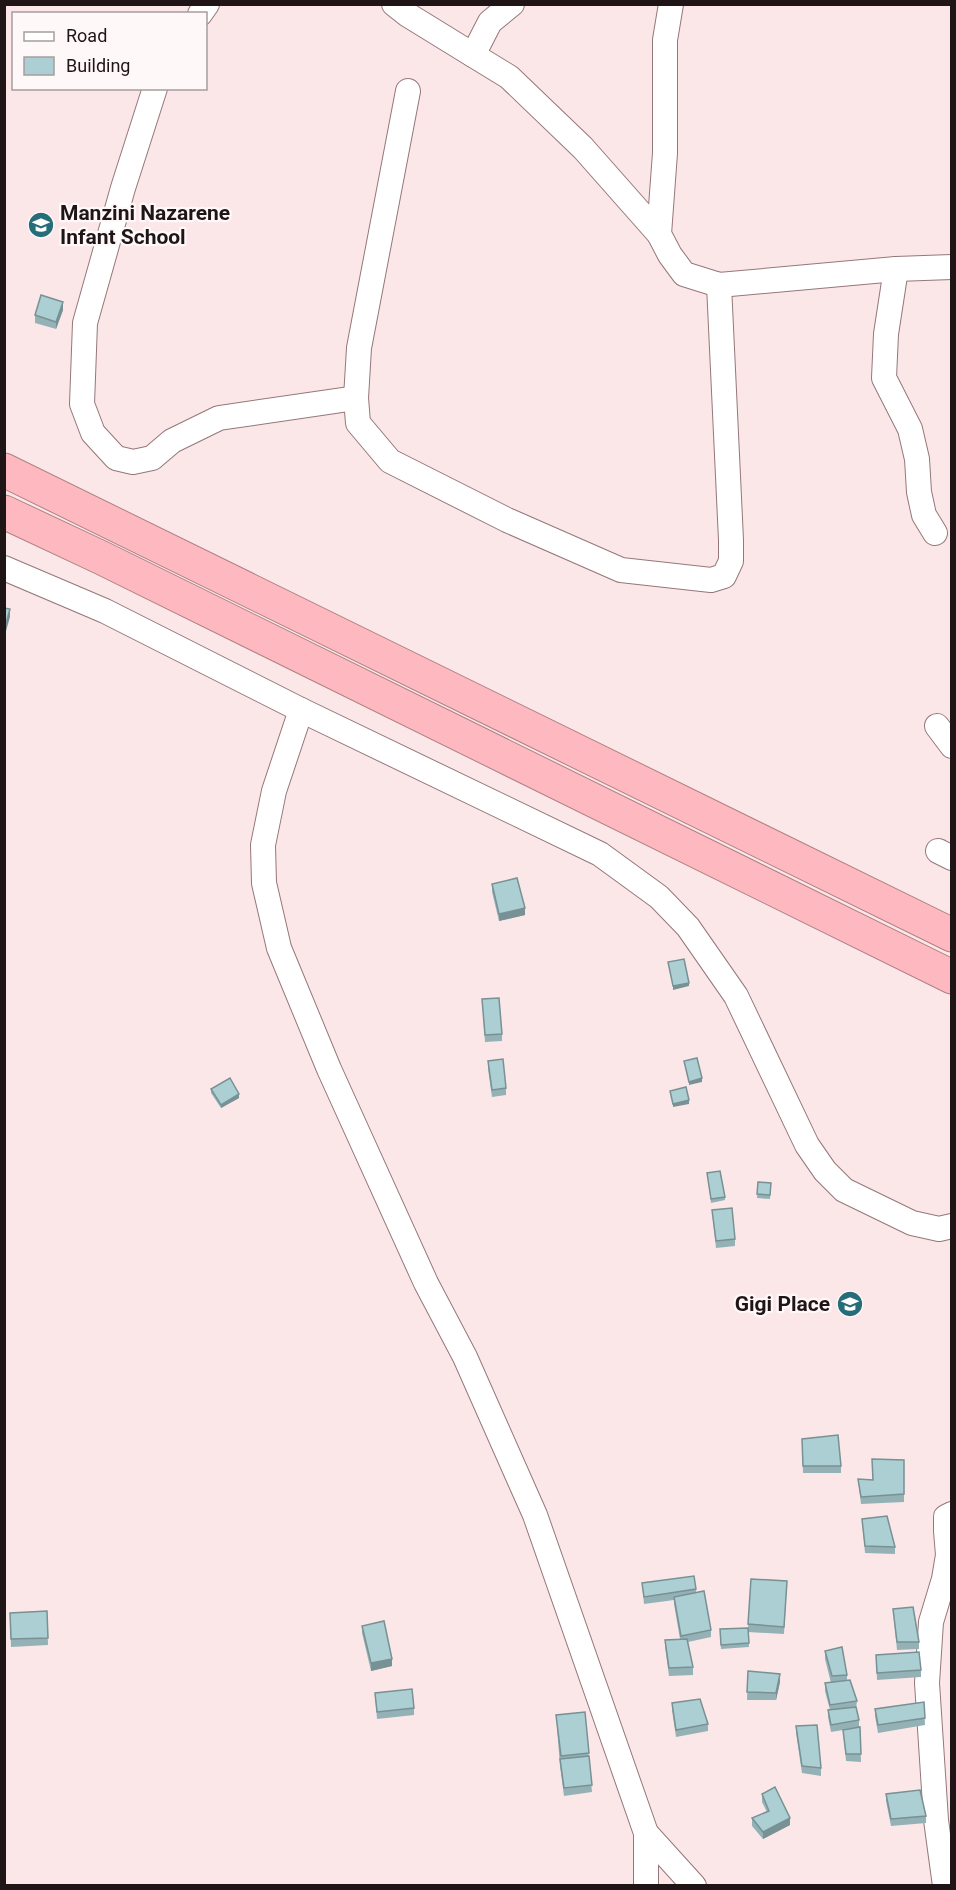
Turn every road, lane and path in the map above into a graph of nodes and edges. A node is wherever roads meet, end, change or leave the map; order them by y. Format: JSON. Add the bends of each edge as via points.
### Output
{"nodes":[{"id":1,"x":394,"y":4,"type":"edge"},
{"id":2,"x":512,"y":4,"type":"edge"},
{"id":3,"x":671,"y":4,"type":"edge"},
{"id":4,"x":473,"y":55,"type":"junction"},
{"id":5,"x":154,"y":90,"type":"edge"},
{"id":6,"x":408,"y":91,"type":"dead end"},
{"id":7,"x":659,"y":234,"type":"junction"},
{"id":8,"x":951,"y":267,"type":"edge"},
{"id":9,"x":896,"y":269,"type":"junction"},
{"id":10,"x":719,"y":285,"type":"junction"},
{"id":11,"x":356,"y":398,"type":"junction"},
{"id":12,"x":4,"y":470,"type":"edge"},
{"id":13,"x":4,"y":512,"type":"edge"},
{"id":14,"x":935,"y":533,"type":"dead end"},
{"id":15,"x":4,"y":568,"type":"edge"},
{"id":16,"x":301,"y":710,"type":"junction"},
{"id":17,"x":937,"y":726,"type":"dead end"},
{"id":18,"x":951,"y":746,"type":"edge"},
{"id":19,"x":951,"y":935,"type":"edge"},
{"id":20,"x":951,"y":977,"type":"edge"},
{"id":21,"x":951,"y":1226,"type":"edge"},
{"id":22,"x":951,"y":1514,"type":"edge"},
{"id":23,"x":646,"y":1833,"type":"junction"},
{"id":24,"x":646,"y":1886,"type":"edge"},
{"id":25,"x":694,"y":1886,"type":"edge"},
{"id":26,"x":945,"y":1886,"type":"edge"}],
"edges":[{"from":1,"to":4,"type":"street"},
{"from":2,"to":4,"type":"street","via":[[490,22]]},
{"from":3,"to":7,"type":"street","via":[[665,40],[665,153]]},
{"from":4,"to":7,"type":"street","via":[[509,77],[575,140]]},
{"from":5,"to":11,"type":"street","via":[[85,323],[82,404],[93,433],[116,458],[133,462],[152,458],[172,441],[219,418]]},
{"from":6,"to":11,"type":"street","via":[[359,348]]},
{"from":7,"to":10,"type":"street","via":[[684,274]]},
{"from":8,"to":9,"type":"street"},
{"from":9,"to":10,"type":"street"},
{"from":9,"to":14,"type":"street","via":[[884,378],[910,429],[924,515]]},
{"from":10,"to":11,"type":"street","via":[[731,540],[731,561],[724,576],[711,580],[621,570],[507,520],[390,461],[358,423]]},
{"from":12,"to":19,"type":"highway"},
{"from":13,"to":20,"type":"highway"},
{"from":15,"to":16,"type":"street","via":[[105,611]]},
{"from":16,"to":21,"type":"street","via":[[600,854],[659,897],[688,927],[736,996],[807,1145],[825,1171],[844,1190],[912,1223],[939,1229]]},
{"from":16,"to":23,"type":"street","via":[[274,791],[263,845],[264,883],[279,948],[329,1069],[535,1515]]},
{"from":17,"to":18,"type":"street"},
{"from":22,"to":26,"type":"street","via":[[946,1517],[948,1555],[944,1579],[931,1622],[927,1683],[936,1820]]},
{"from":23,"to":24,"type":"street"},
{"from":23,"to":25,"type":"street"}]}
